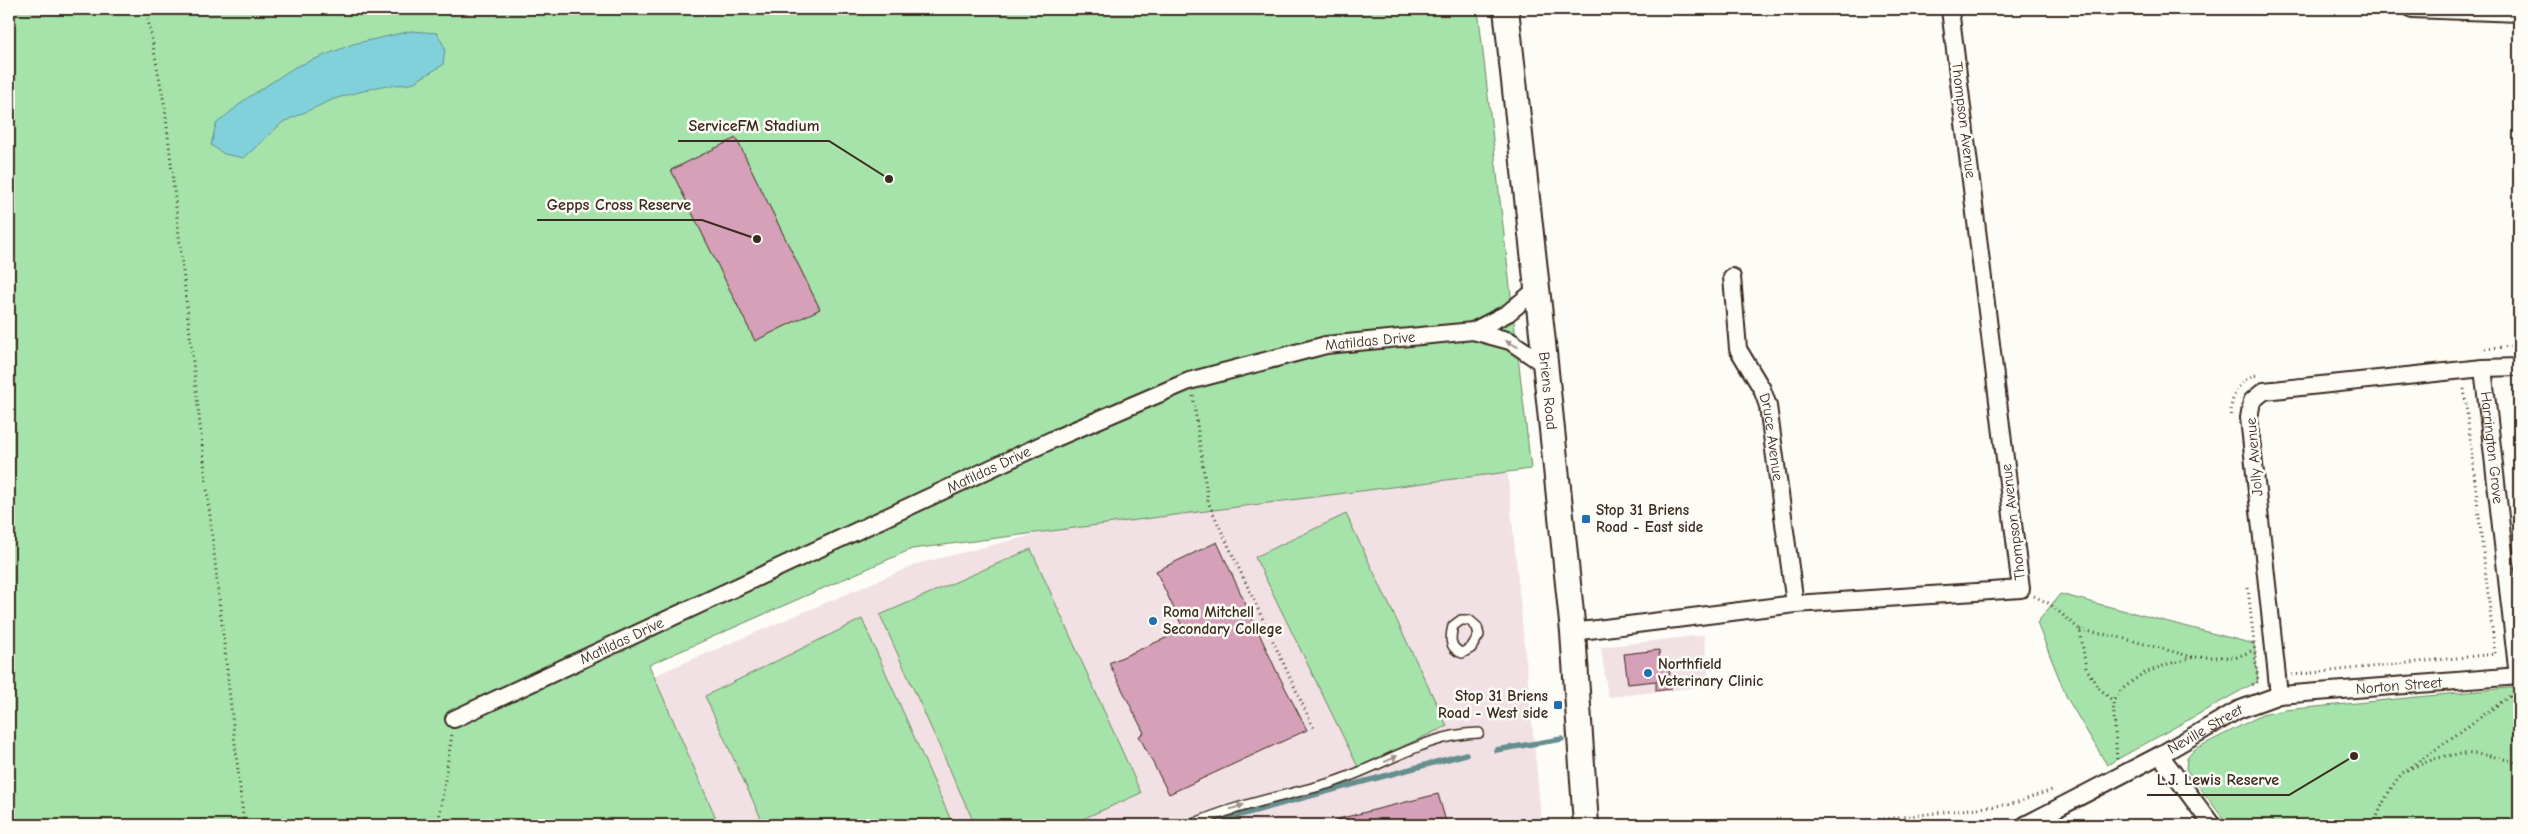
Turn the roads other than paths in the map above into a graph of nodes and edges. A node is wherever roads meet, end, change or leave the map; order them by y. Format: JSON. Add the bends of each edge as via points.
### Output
{"nodes":[{"id":1,"x":1506,"y":9,"type":"edge"},
{"id":2,"x":1950,"y":9,"type":"edge"},
{"id":3,"x":2412,"y":9,"type":"edge"},
{"id":4,"x":2519,"y":14,"type":"edge"},
{"id":5,"x":1732,"y":276,"type":"dead end"},
{"id":6,"x":1538,"y":290,"type":"junction"},
{"id":7,"x":1474,"y":331,"type":"junction"},
{"id":8,"x":1546,"y":365,"type":"junction"},
{"id":9,"x":2519,"y":367,"type":"edge"},
{"id":10,"x":2483,"y":368,"type":"junction"},
{"id":11,"x":1795,"y":604,"type":"junction"},
{"id":12,"x":1573,"y":632,"type":"junction"},
{"id":13,"x":2519,"y":676,"type":"edge"},
{"id":14,"x":2279,"y":695,"type":"junction"},
{"id":15,"x":454,"y":719,"type":"road end"},
{"id":16,"x":1479,"y":732,"type":"dead end"},
{"id":17,"x":2160,"y":755,"type":"junction"},
{"id":18,"x":1583,"y":772,"type":"junction"},
{"id":19,"x":1191,"y":825,"type":"edge"},
{"id":20,"x":1586,"y":825,"type":"edge"},
{"id":21,"x":1596,"y":825,"type":"edge"},
{"id":22,"x":2025,"y":825,"type":"edge"},
{"id":23,"x":2212,"y":825,"type":"edge"}],
"edges":[{"from":1,"to":6,"type":"main road","name":"Briens Road"},
{"from":2,"to":11,"type":"street","name":"Thompson Avenue","via":[[2021,589]]},
{"from":3,"to":4,"type":"street"},
{"from":5,"to":11,"type":"street","name":"Druce Avenue","via":[[1738,349],[1762,389],[1768,406]]},
{"from":6,"to":7,"type":"street","via":[[1508,313]]},
{"from":6,"to":8,"type":"main road","name":"Briens Road"},
{"from":8,"to":7,"type":"street","name":"Matildas Drive","one_way":true,"via":[[1510,341]]},
{"from":7,"to":15,"type":"street","name":"Matildas Drive","via":[[1326,345],[1189,381],[1047,442]]},
{"from":8,"to":12,"type":"main road","name":"Briens Road"},
{"from":9,"to":10,"type":"street","name":"Jolly Avenue"},
{"from":10,"to":13,"type":"street","name":"Harrington Grove"},
{"from":10,"to":14,"type":"street","name":"Jolly Avenue","via":[[2264,391],[2252,401],[2249,418]]},
{"from":11,"to":12,"type":"street","name":"Thompson Avenue"},
{"from":12,"to":18,"type":"main road","name":"Briens Road"},
{"from":13,"to":14,"type":"street","name":"Norton Street"},
{"from":14,"to":17,"type":"street","name":"Neville Street","via":[[2238,710]]},
{"from":19,"to":16,"type":"lane","one_way":true,"via":[[1246,804],[1370,770],[1435,739]]},
{"from":17,"to":22,"type":"street","name":"Neville Street"},
{"from":17,"to":23,"type":"street"},
{"from":18,"to":20,"type":"main road","name":"Briens Road"},
{"from":18,"to":21,"type":"main road","name":"Briens Road"}]}
